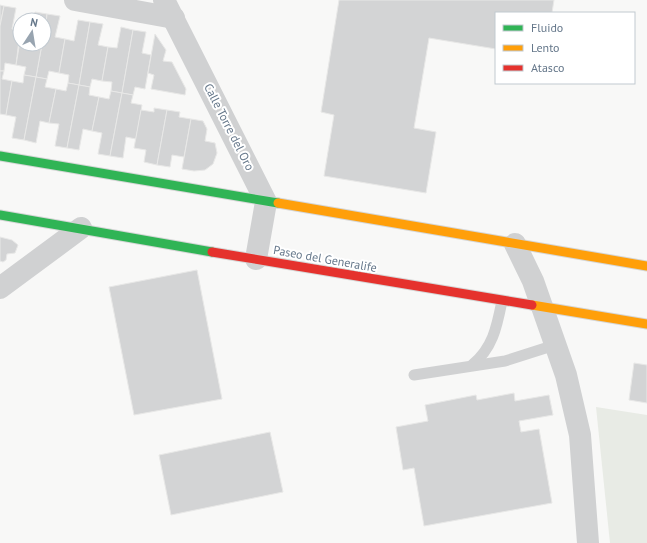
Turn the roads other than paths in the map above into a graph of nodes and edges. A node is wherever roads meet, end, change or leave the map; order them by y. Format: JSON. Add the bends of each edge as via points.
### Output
{"nodes":[{"id":1,"x":75,"y":0,"type":"edge"},
{"id":2,"x":169,"y":9,"type":"edge"},
{"id":3,"x":0,"y":156,"type":"edge"},
{"id":4,"x":266,"y":202,"type":"junction"},
{"id":5,"x":0,"y":215,"type":"edge"},
{"id":6,"x":81,"y":228,"type":"junction"},
{"id":7,"x":514,"y":244,"type":"junction"},
{"id":8,"x":256,"y":259,"type":"junction"},
{"id":9,"x":647,"y":266,"type":"edge"},
{"id":10,"x":0,"y":288,"type":"edge"},
{"id":11,"x":502,"y":301,"type":"junction"},
{"id":12,"x":543,"y":308,"type":"junction"},
{"id":13,"x":647,"y":324,"type":"edge"},
{"id":14,"x":555,"y":345,"type":"junction"},
{"id":15,"x":471,"y":366,"type":"junction"},
{"id":16,"x":414,"y":375,"type":"dead end"},
{"id":17,"x":588,"y":543,"type":"edge"}],
"edges":[{"from":1,"to":2,"type":"street"},
{"from":2,"to":4,"type":"street","name":"Calle Torre del Oro"},
{"from":3,"to":4,"type":"street"},
{"from":4,"to":7,"type":"street"},
{"from":4,"to":8,"type":"street"},
{"from":5,"to":6,"type":"street","name":"Paseo del Generalife"},
{"from":6,"to":8,"type":"street","name":"Paseo del Generalife"},
{"from":6,"to":10,"type":"street"},
{"from":7,"to":9,"type":"street"},
{"from":7,"to":12,"type":"street","via":[[533,281]]},
{"from":8,"to":11,"type":"street","name":"Paseo del Generalife"},
{"from":11,"to":12,"type":"street","name":"Paseo del Generalife"},
{"from":11,"to":15,"type":"lane","via":[[490,345]]},
{"from":12,"to":13,"type":"street","name":"Paseo del Generalife"},
{"from":12,"to":14,"type":"street"},
{"from":14,"to":15,"type":"lane","via":[[505,361]]},
{"from":14,"to":17,"type":"street","via":[[566,375],[580,435]]},
{"from":15,"to":16,"type":"lane"}]}
